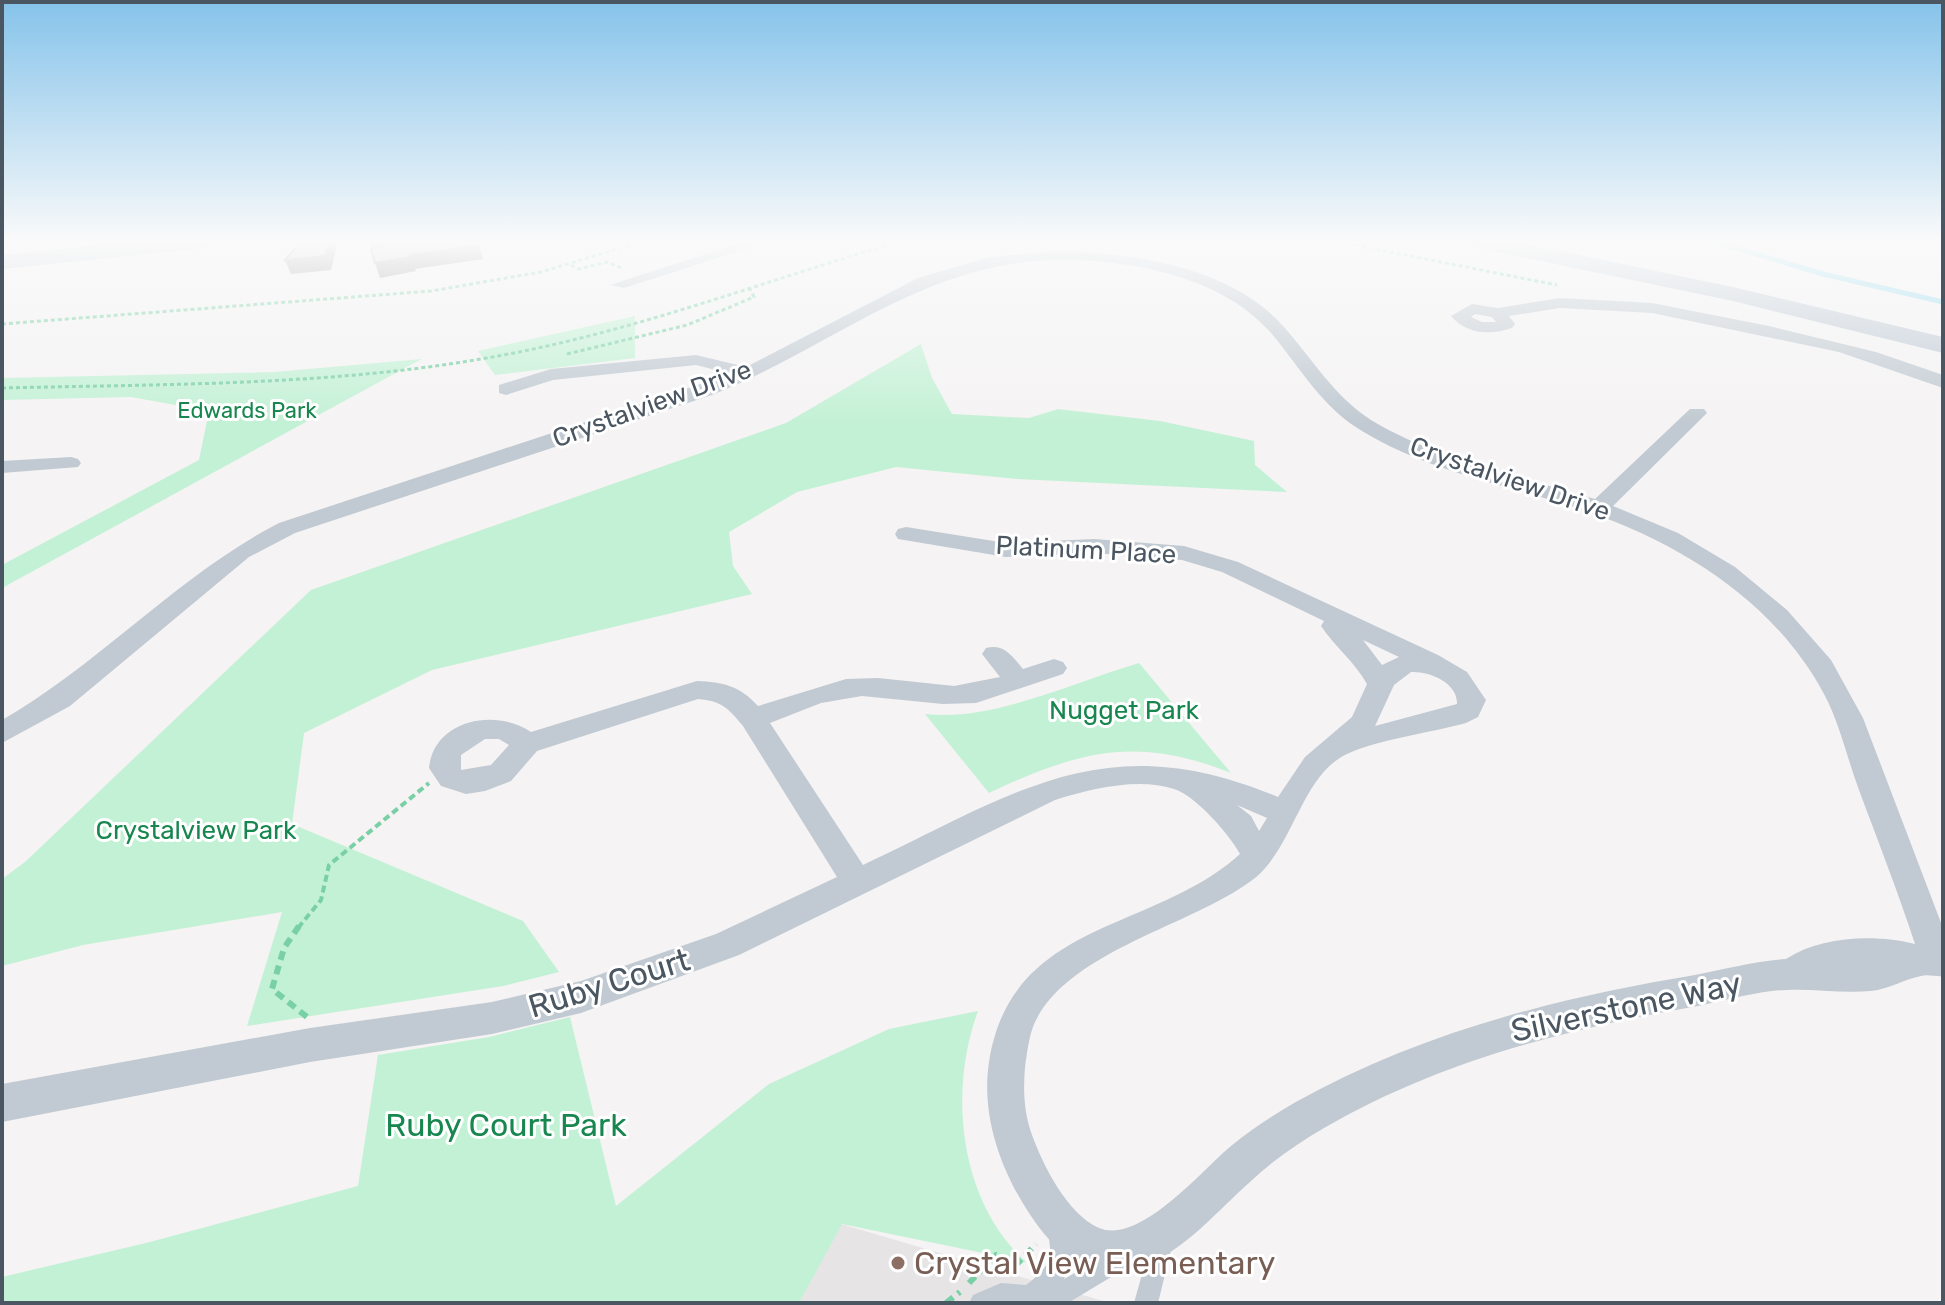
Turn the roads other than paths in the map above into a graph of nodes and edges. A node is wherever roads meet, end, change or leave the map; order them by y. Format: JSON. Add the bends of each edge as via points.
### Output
{"nodes":[{"id":1,"x":881,"y":302,"type":"edge"},
{"id":2,"x":1247,"y":302,"type":"edge"},
{"id":3,"x":1552,"y":302,"type":"edge"},
{"id":4,"x":1611,"y":302,"type":"edge"},
{"id":5,"x":1761,"y":302,"type":"edge"},
{"id":6,"x":1498,"y":313,"type":"dead end"},
{"id":7,"x":1943,"y":345,"type":"edge"},
{"id":8,"x":746,"y":373,"type":"junction"},
{"id":9,"x":1943,"y":382,"type":"edge"},
{"id":10,"x":506,"y":389,"type":"dead end"},
{"id":11,"x":1697,"y":413,"type":"dead end"},
{"id":12,"x":71,"y":463,"type":"dead end"},
{"id":13,"x":2,"y":467,"type":"edge"},
{"id":14,"x":1599,"y":508,"type":"junction"},
{"id":15,"x":906,"y":534,"type":"dead end"},
{"id":16,"x":1305,"y":605,"type":"junction"},
{"id":17,"x":995,"y":654,"type":"dead end"},
{"id":18,"x":1439,"y":666,"type":"junction"},
{"id":19,"x":1054,"y":668,"type":"dead end"},
{"id":20,"x":1017,"y":679,"type":"junction"},
{"id":21,"x":1380,"y":684,"type":"junction"},
{"id":22,"x":753,"y":719,"type":"junction"},
{"id":23,"x":2,"y":733,"type":"edge"},
{"id":24,"x":527,"y":744,"type":"dead end"},
{"id":25,"x":1341,"y":745,"type":"junction"},
{"id":26,"x":1184,"y":779,"type":"junction"},
{"id":27,"x":1285,"y":813,"type":"junction"},
{"id":28,"x":1257,"y":856,"type":"junction"},
{"id":29,"x":857,"y":882,"type":"junction"},
{"id":30,"x":1932,"y":963,"type":"edge"},
{"id":31,"x":2,"y":1103,"type":"edge"},
{"id":32,"x":1043,"y":1226,"type":"junction"},
{"id":33,"x":1151,"y":1239,"type":"junction"},
{"id":34,"x":1047,"y":1300,"type":"edge"},
{"id":35,"x":981,"y":1303,"type":"edge"},
{"id":36,"x":1146,"y":1303,"type":"edge"}],
"edges":[{"from":1,"to":8,"type":"street","name":"Crystalview Drive"},
{"from":2,"to":14,"type":"street","name":"Crystalview Drive","via":[[1269,321],[1320,386],[1381,433],[1429,455]]},
{"from":3,"to":6,"type":"street"},
{"from":4,"to":9,"type":"street","via":[[1797,336]]},
{"from":5,"to":7,"type":"street"},
{"from":8,"to":10,"type":"street","via":[[696,360],[551,375]]},
{"from":8,"to":23,"type":"street","name":"Crystalview Drive","via":[[265,538],[60,699]]},
{"from":11,"to":14,"type":"street"},
{"from":12,"to":13,"type":"street"},
{"from":14,"to":30,"type":"street","name":"Crystalview Drive","via":[[1677,542],[1723,570],[1790,627],[1816,659],[1839,696],[1915,891]]},
{"from":15,"to":16,"type":"street","name":"Platinum Place","via":[[1006,550],[1094,546],[1184,553],[1230,567]]},
{"from":16,"to":18,"type":"street","name":"Platinum Place"},
{"from":16,"to":21,"type":"street","name":"Platinum Place","via":[[1347,637]]},
{"from":17,"to":20,"type":"street"},
{"from":18,"to":21,"type":"street","via":[[1402,665]]},
{"from":18,"to":25,"type":"street","name":"Platinum Place","via":[[1468,688],[1468,710]]},
{"from":19,"to":20,"type":"street"},
{"from":20,"to":22,"type":"street","via":[[969,695],[850,688],[817,694]]},
{"from":21,"to":25,"type":"street","via":[[1370,714]]},
{"from":22,"to":24,"type":"street","via":[[735,698],[697,690]]},
{"from":22,"to":29,"type":"street"},
{"from":25,"to":27,"type":"street","via":[[1307,774]]},
{"from":26,"to":27,"type":"street","name":"Ruby Court","via":[[1231,788]]},
{"from":26,"to":28,"type":"street","via":[[1240,825]]},
{"from":26,"to":29,"type":"street","name":"Ruby Court","via":[[1120,774],[1078,779]]},
{"from":27,"to":28,"type":"street"},
{"from":28,"to":32,"type":"street","via":[[1217,887],[1051,976],[1022,1010],[1009,1057],[1006,1108]]},
{"from":29,"to":31,"type":"street","name":"Ruby Court","via":[[727,945],[581,997],[492,1018],[310,1045]]},
{"from":30,"to":33,"type":"street","name":"Silverstone Way","via":[[1831,979],[1792,974],[1534,1021],[1410,1065],[1295,1124],[1248,1156]]},
{"from":32,"to":33,"type":"street","via":[[1106,1252]]},
{"from":32,"to":34,"type":"lane","via":[[1062,1244]]},
{"from":33,"to":34,"type":"lane","via":[[1096,1276]]},
{"from":33,"to":36,"type":"lane"},
{"from":34,"to":35,"type":"lane","via":[[1001,1295]]}]}
